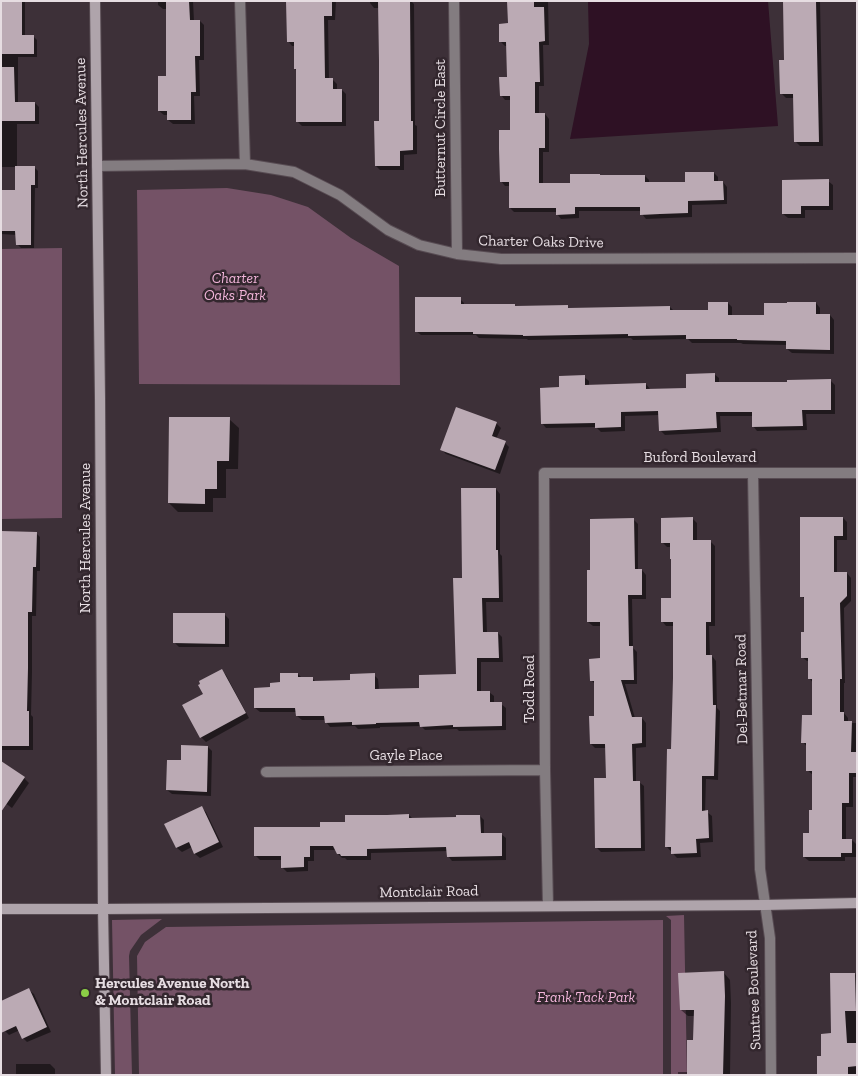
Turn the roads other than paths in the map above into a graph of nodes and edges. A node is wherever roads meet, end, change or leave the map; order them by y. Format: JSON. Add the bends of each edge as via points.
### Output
{"nodes":[{"id":1,"x":95,"y":1,"type":"edge"},
{"id":2,"x":240,"y":1,"type":"edge"},
{"id":3,"x":454,"y":1,"type":"edge"},
{"id":4,"x":245,"y":164,"type":"junction"},
{"id":5,"x":97,"y":166,"type":"junction"},
{"id":6,"x":457,"y":254,"type":"junction"},
{"id":7,"x":857,"y":258,"type":"edge"},
{"id":8,"x":544,"y":473,"type":"joint"},
{"id":9,"x":857,"y":473,"type":"edge"},
{"id":10,"x":753,"y":474,"type":"junction"},
{"id":11,"x":545,"y":770,"type":"junction"},
{"id":12,"x":266,"y":772,"type":"dead end"},
{"id":13,"x":857,"y":903,"type":"edge"},
{"id":14,"x":764,"y":905,"type":"junction"},
{"id":15,"x":548,"y":906,"type":"junction"},
{"id":16,"x":1,"y":909,"type":"edge"},
{"id":17,"x":103,"y":909,"type":"junction"},
{"id":18,"x":106,"y":1075,"type":"edge"},
{"id":19,"x":772,"y":1075,"type":"edge"}],
"edges":[{"from":1,"to":5,"type":"street","name":"North Hercules Avenue"},
{"from":2,"to":4,"type":"street"},
{"from":3,"to":6,"type":"street","name":"Butternut Circle East"},
{"from":4,"to":5,"type":"street","name":"Charter Oaks Drive"},
{"from":4,"to":6,"type":"street","name":"Charter Oaks Drive","via":[[294,172],[340,195],[388,230],[419,245]]},
{"from":5,"to":17,"type":"street","name":"North Hercules Avenue"},
{"from":6,"to":7,"type":"street","name":"Charter Oaks Drive","via":[[501,259]]},
{"from":8,"to":10,"type":"street","name":"Buford Boulevard"},
{"from":8,"to":11,"type":"street","name":"Todd Road"},
{"from":9,"to":10,"type":"street","name":"Buford Boulevard"},
{"from":10,"to":14,"type":"street","name":"Del-Betmar Road","via":[[760,869]]},
{"from":11,"to":12,"type":"street","name":"Gayle Place"},
{"from":11,"to":15,"type":"street","name":"Todd Road"},
{"from":13,"to":14,"type":"street","name":"Montclair Road"},
{"from":14,"to":15,"type":"street","name":"Montclair Road"},
{"from":14,"to":19,"type":"street","name":"Suntree Boulevard","via":[[770,938]]},
{"from":15,"to":17,"type":"street","name":"Montclair Road"},
{"from":16,"to":17,"type":"street","name":"Montclair Road"},
{"from":17,"to":18,"type":"street","name":"North Hercules Avenue"}]}
